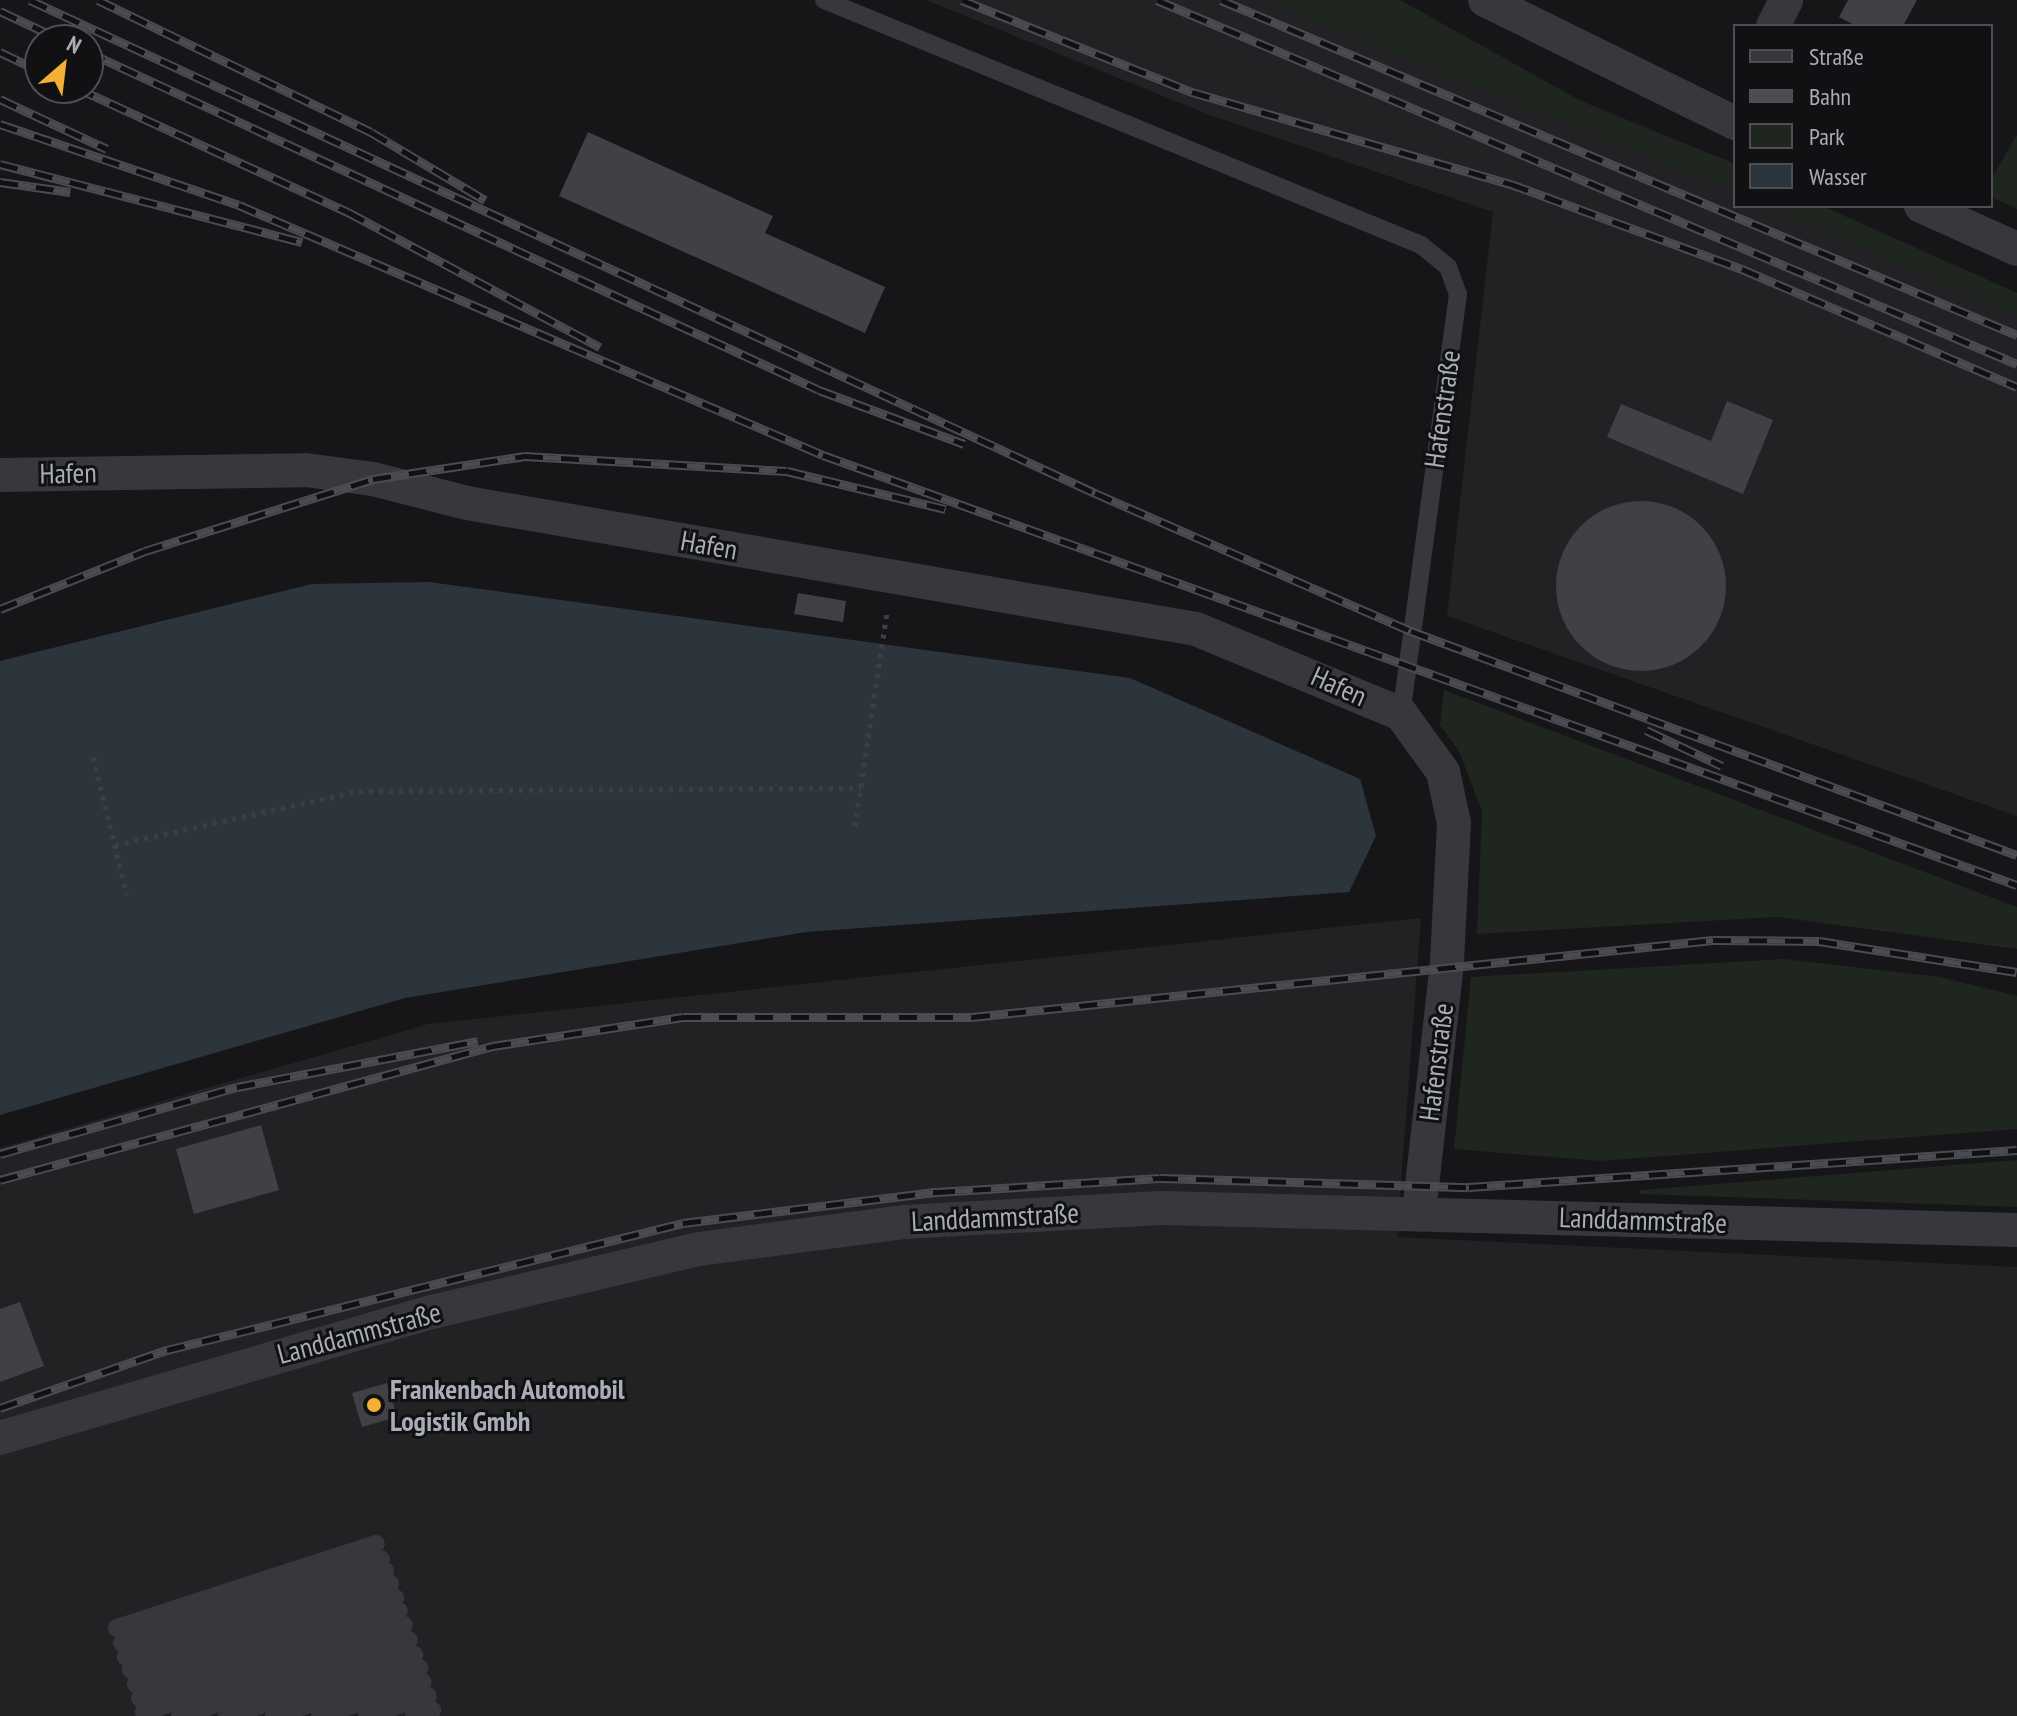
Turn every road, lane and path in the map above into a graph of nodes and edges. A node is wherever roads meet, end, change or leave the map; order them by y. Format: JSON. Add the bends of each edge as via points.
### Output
{"nodes":[{"id":1,"x":824,"y":0,"type":"edge"},
{"id":2,"x":1486,"y":0,"type":"edge"},
{"id":3,"x":1786,"y":0,"type":"edge"},
{"id":4,"x":1774,"y":24,"type":"edge"},
{"id":5,"x":1731,"y":113,"type":"edge"},
{"id":6,"x":1925,"y":208,"type":"edge"},
{"id":7,"x":2017,"y":249,"type":"edge"},
{"id":8,"x":0,"y":475,"type":"edge"},
{"id":9,"x":891,"y":576,"type":"junction"},
{"id":10,"x":1401,"y":714,"type":"junction"},
{"id":11,"x":93,"y":757,"type":"dead end"},
{"id":12,"x":861,"y":788,"type":"junction"},
{"id":13,"x":855,"y":826,"type":"dead end"},
{"id":14,"x":115,"y":845,"type":"junction"},
{"id":15,"x":127,"y":895,"type":"dead end"},
{"id":16,"x":1419,"y":1214,"type":"junction"},
{"id":17,"x":2017,"y":1230,"type":"edge"},
{"id":18,"x":0,"y":1438,"type":"edge"},
{"id":19,"x":404,"y":1626,"type":"junction"},
{"id":20,"x":131,"y":1671,"type":"junction"},
{"id":21,"x":180,"y":1716,"type":"edge"},
{"id":22,"x":227,"y":1716,"type":"edge"},
{"id":23,"x":274,"y":1716,"type":"edge"},
{"id":24,"x":320,"y":1716,"type":"edge"},
{"id":25,"x":367,"y":1716,"type":"edge"},
{"id":26,"x":414,"y":1716,"type":"edge"}],
"edges":[{"from":1,"to":10,"type":"lane","name":"Hafenstraße","via":[[1421,245],[1448,267],[1458,294]]},
{"from":2,"to":5,"type":"street"},
{"from":3,"to":4,"type":"street"},
{"from":6,"to":7,"type":"street"},
{"from":8,"to":9,"type":"street","name":"Hafen","via":[[306,470]]},
{"from":9,"to":10,"type":"street","name":"Hafen","via":[[1196,629]]},
{"from":9,"to":12,"type":"path"},
{"from":10,"to":16,"type":"street","name":"Hafenstraße","via":[[1443,772],[1454,823],[1447,963]]},
{"from":11,"to":14,"type":"path"},
{"from":12,"to":13,"type":"path"},
{"from":12,"to":14,"type":"path","via":[[359,791]]},
{"from":14,"to":15,"type":"path"},
{"from":16,"to":17,"type":"street","name":"Landdammstraße"},
{"from":16,"to":18,"type":"street","name":"Landdammstraße","via":[[1162,1208],[903,1222],[699,1249],[432,1312]]},
{"from":19,"to":20,"type":"lane"},
{"from":19,"to":20,"type":"lane"},
{"from":19,"to":20,"type":"lane"},
{"from":19,"to":20,"type":"lane"},
{"from":19,"to":21,"type":"lane"},
{"from":19,"to":22,"type":"lane"},
{"from":19,"to":23,"type":"lane"},
{"from":19,"to":24,"type":"lane"},
{"from":19,"to":25,"type":"lane"},
{"from":19,"to":26,"type":"lane"}]}
